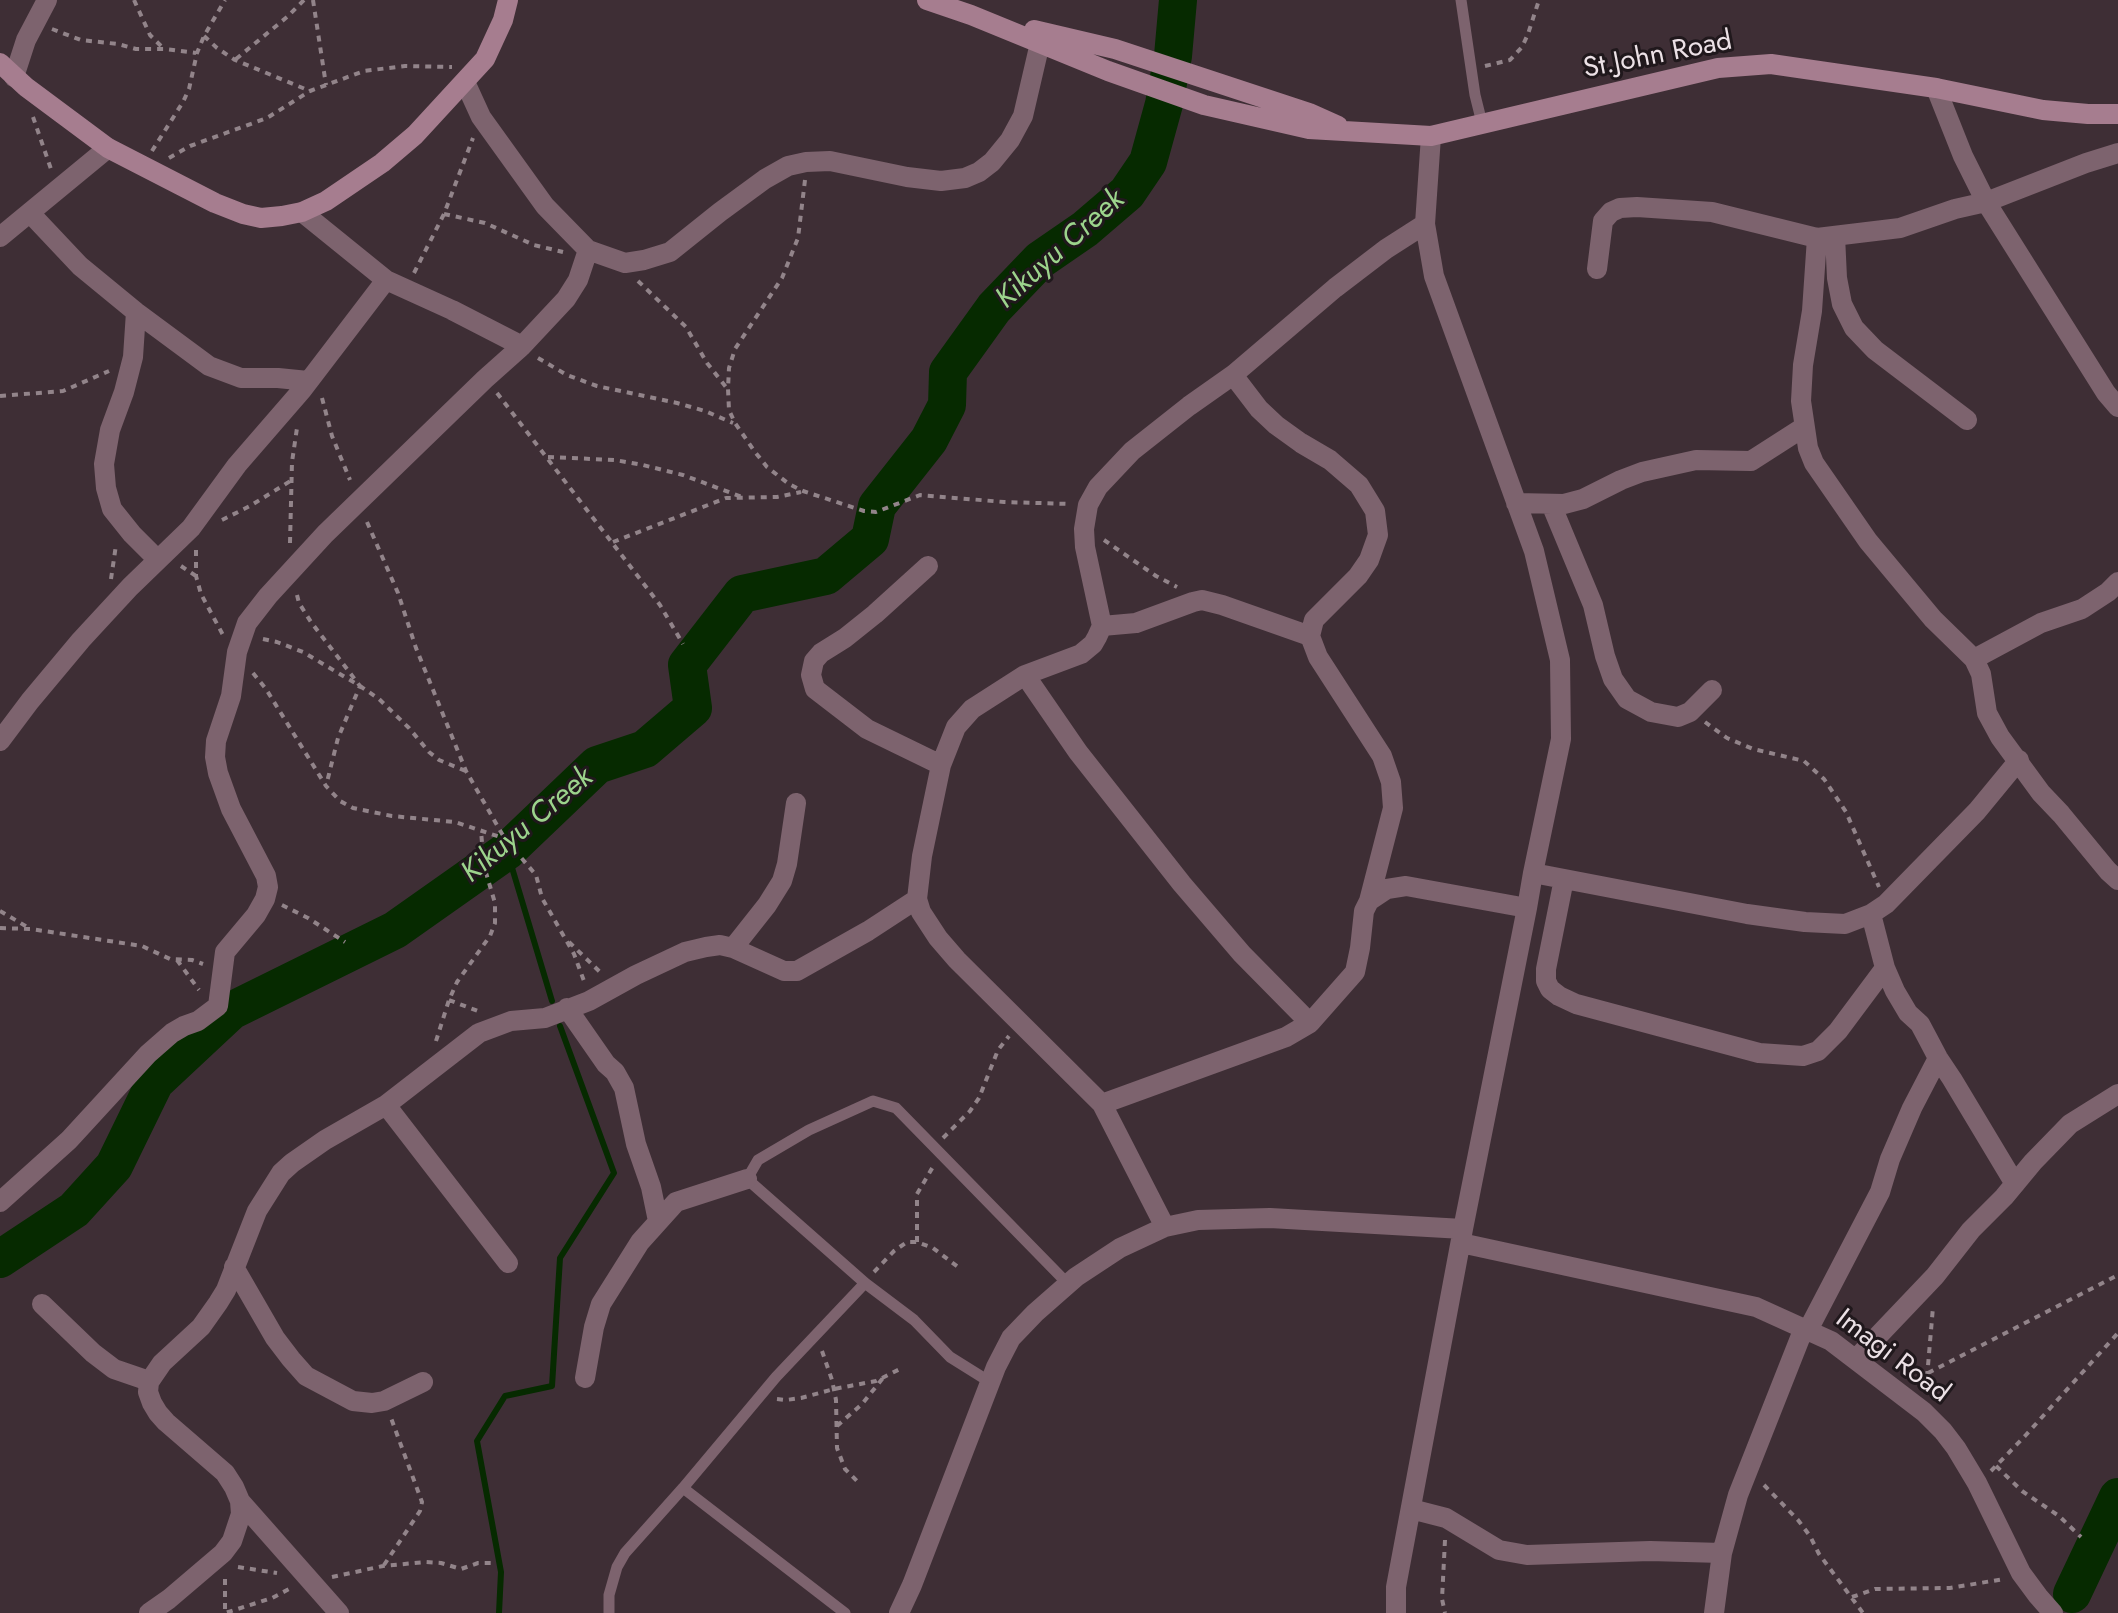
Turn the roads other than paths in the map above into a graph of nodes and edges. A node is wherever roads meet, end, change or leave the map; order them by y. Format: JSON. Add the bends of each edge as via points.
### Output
{"nodes":[{"id":1,"x":47,"y":0,"type":"edge"},
{"id":2,"x":508,"y":0,"type":"edge"},
{"id":3,"x":927,"y":0,"type":"edge"},
{"id":4,"x":1461,"y":0,"type":"edge"},
{"id":5,"x":971,"y":15,"type":"junction"},
{"id":6,"x":1040,"y":43,"type":"junction"},
{"id":7,"x":472,"y":75,"type":"junction"},
{"id":8,"x":13,"y":76,"type":"edge"},
{"id":9,"x":1936,"y":88,"type":"junction"},
{"id":10,"x":2118,"y":114,"type":"edge"},
{"id":11,"x":1482,"y":123,"type":"junction"},
{"id":12,"x":1354,"y":132,"type":"junction"},
{"id":13,"x":1431,"y":136,"type":"junction"},
{"id":14,"x":108,"y":148,"type":"junction"},
{"id":15,"x":2118,"y":153,"type":"edge"},
{"id":16,"x":1986,"y":202,"type":"junction"},
{"id":17,"x":302,"y":212,"type":"junction"},
{"id":18,"x":30,"y":213,"type":"junction"},
{"id":19,"x":1425,"y":224,"type":"junction"},
{"id":20,"x":0,"y":237,"type":"edge"},
{"id":21,"x":1826,"y":237,"type":"junction"},
{"id":22,"x":587,"y":252,"type":"junction"},
{"id":23,"x":1597,"y":269,"type":"dead end"},
{"id":24,"x":386,"y":280,"type":"junction"},
{"id":25,"x":136,"y":312,"type":"junction"},
{"id":26,"x":522,"y":346,"type":"junction"},
{"id":27,"x":1233,"y":375,"type":"junction"},
{"id":28,"x":308,"y":381,"type":"junction"},
{"id":29,"x":2118,"y":407,"type":"edge"},
{"id":30,"x":1967,"y":420,"type":"dead end"},
{"id":31,"x":1804,"y":427,"type":"junction"},
{"id":32,"x":1516,"y":503,"type":"junction"},
{"id":33,"x":1551,"y":504,"type":"junction"},
{"id":34,"x":158,"y":560,"type":"junction"},
{"id":35,"x":928,"y":566,"type":"dead end"},
{"id":36,"x":2115,"y":592,"type":"edge"},
{"id":37,"x":1102,"y":626,"type":"junction"},
{"id":38,"x":1310,"y":636,"type":"junction"},
{"id":39,"x":1974,"y":659,"type":"junction"},
{"id":40,"x":1025,"y":675,"type":"junction"},
{"id":41,"x":1712,"y":690,"type":"dead end"},
{"id":42,"x":0,"y":741,"type":"edge"},
{"id":43,"x":2019,"y":760,"type":"junction"},
{"id":44,"x":941,"y":765,"type":"junction"},
{"id":45,"x":796,"y":803,"type":"dead end"},
{"id":46,"x":1533,"y":873,"type":"junction"},
{"id":47,"x":1564,"y":879,"type":"junction"},
{"id":48,"x":2118,"y":880,"type":"edge"},
{"id":49,"x":917,"y":899,"type":"junction"},
{"id":50,"x":1369,"y":901,"type":"junction"},
{"id":51,"x":1527,"y":908,"type":"junction"},
{"id":52,"x":1879,"y":909,"type":"junction"},
{"id":53,"x":733,"y":948,"type":"junction"},
{"id":54,"x":1885,"y":968,"type":"junction"},
{"id":55,"x":567,"y":1008,"type":"junction"},
{"id":56,"x":1310,"y":1023,"type":"junction"},
{"id":57,"x":1938,"y":1058,"type":"junction"},
{"id":58,"x":2118,"y":1094,"type":"edge"},
{"id":59,"x":1102,"y":1104,"type":"junction"},
{"id":60,"x":386,"y":1105,"type":"junction"},
{"id":61,"x":747,"y":1179,"type":"junction"},
{"id":62,"x":2015,"y":1184,"type":"junction"},
{"id":63,"x":0,"y":1202,"type":"edge"},
{"id":64,"x":658,"y":1221,"type":"junction"},
{"id":65,"x":1165,"y":1227,"type":"junction"},
{"id":66,"x":1462,"y":1236,"type":"junction"},
{"id":67,"x":508,"y":1263,"type":"dead end"},
{"id":68,"x":234,"y":1267,"type":"junction"},
{"id":69,"x":865,"y":1283,"type":"junction"},
{"id":70,"x":1068,"y":1284,"type":"junction"},
{"id":71,"x":42,"y":1304,"type":"dead end"},
{"id":72,"x":1806,"y":1329,"type":"junction"},
{"id":73,"x":1856,"y":1359,"type":"junction"},
{"id":74,"x":585,"y":1378,"type":"dead end"},
{"id":75,"x":149,"y":1381,"type":"junction"},
{"id":76,"x":423,"y":1382,"type":"dead end"},
{"id":77,"x":990,"y":1382,"type":"junction"},
{"id":78,"x":683,"y":1488,"type":"junction"},
{"id":79,"x":240,"y":1501,"type":"junction"},
{"id":80,"x":1411,"y":1509,"type":"junction"},
{"id":81,"x":1722,"y":1553,"type":"junction"},
{"id":82,"x":149,"y":1613,"type":"edge"},
{"id":83,"x":339,"y":1613,"type":"edge"},
{"id":84,"x":609,"y":1613,"type":"edge"},
{"id":85,"x":845,"y":1613,"type":"edge"},
{"id":86,"x":899,"y":1613,"type":"edge"},
{"id":87,"x":1396,"y":1613,"type":"edge"},
{"id":88,"x":1714,"y":1613,"type":"edge"},
{"id":89,"x":2053,"y":1613,"type":"edge"}],
"edges":[{"from":1,"to":8,"type":"street"},
{"from":2,"to":7,"type":"street","via":[[491,49]]},
{"from":3,"to":5,"type":"street"},
{"from":4,"to":11,"type":"lane"},
{"from":5,"to":6,"type":"street","name":"St.John Road"},
{"from":5,"to":12,"type":"street","via":[[1115,49]]},
{"from":6,"to":12,"type":"street","name":"St.John Road","via":[[1204,105],[1309,129]]},
{"from":6,"to":22,"type":"street","via":[[1023,116],[1010,140],[979,172],[941,181],[830,161],[806,162],[765,179],[670,252],[625,263]]},
{"from":7,"to":17,"type":"street","via":[[382,163]]},
{"from":7,"to":22,"type":"street","via":[[481,117],[545,206]]},
{"from":8,"to":14,"type":"street"},
{"from":9,"to":10,"type":"street","name":"St.John Road","via":[[2043,110]]},
{"from":9,"to":11,"type":"street","name":"St.John Road","via":[[1771,64],[1718,68]]},
{"from":9,"to":16,"type":"street"},
{"from":11,"to":13,"type":"street","name":"St.John Road"},
{"from":12,"to":13,"type":"street","name":"St.John Road"},
{"from":13,"to":19,"type":"street"},
{"from":14,"to":17,"type":"street","via":[[243,214],[261,218]]},
{"from":14,"to":18,"type":"street"},
{"from":15,"to":16,"type":"street"},
{"from":16,"to":21,"type":"street","via":[[1900,228]]},
{"from":16,"to":29,"type":"street"},
{"from":17,"to":24,"type":"street"},
{"from":18,"to":20,"type":"street"},
{"from":18,"to":25,"type":"street","via":[[80,266]]},
{"from":19,"to":27,"type":"street","via":[[1335,288]]},
{"from":19,"to":32,"type":"street","via":[[1434,276]]},
{"from":21,"to":23,"type":"street","via":[[1712,212],[1620,208],[1603,221]]},
{"from":21,"to":30,"type":"street","via":[[1842,304],[1854,328]]},
{"from":21,"to":31,"type":"street","via":[[1803,365]]},
{"from":22,"to":26,"type":"street","via":[[566,299]]},
{"from":24,"to":26,"type":"street"},
{"from":24,"to":28,"type":"street"},
{"from":25,"to":28,"type":"street","via":[[224,373]]},
{"from":25,"to":34,"type":"street","via":[[133,357],[104,464],[106,488],[112,509]]},
{"from":26,"to":63,"type":"street","via":[[325,534],[247,623],[215,757],[231,809],[266,876],[265,899],[225,952],[220,1002],[148,1054],[69,1140]]},
{"from":27,"to":37,"type":"street","via":[[1132,451],[1088,505],[1085,547]]},
{"from":27,"to":38,"type":"street","via":[[1276,425],[1359,485],[1375,511],[1378,535],[1369,560],[1314,620]]},
{"from":28,"to":34,"type":"street","via":[[237,465],[196,527]]},
{"from":31,"to":33,"type":"street","via":[[1751,461],[1696,460],[1642,472],[1583,499]]},
{"from":31,"to":39,"type":"street","via":[[1814,463],[1868,541]]},
{"from":32,"to":33,"type":"street"},
{"from":32,"to":46,"type":"street","via":[[1534,551],[1560,660],[1561,739]]},
{"from":33,"to":41,"type":"street","via":[[1593,605],[1613,679],[1627,699],[1651,712],[1678,717]]},
{"from":34,"to":42,"type":"street","via":[[108,611]]},
{"from":35,"to":44,"type":"street","via":[[821,653],[811,675],[815,689],[867,729]]},
{"from":36,"to":39,"type":"street"},
{"from":37,"to":38,"type":"street","via":[[1136,623],[1202,600]]},
{"from":37,"to":40,"type":"street","via":[[1081,654]]},
{"from":38,"to":50,"type":"street","via":[[1382,756],[1391,782],[1393,808]]},
{"from":39,"to":43,"type":"street","via":[[1987,713]]},
{"from":40,"to":44,"type":"street","via":[[963,717]]},
{"from":40,"to":56,"type":"street","via":[[1182,884]]},
{"from":43,"to":48,"type":"street","via":[[2041,793]]},
{"from":43,"to":52,"type":"street","via":[[1977,811]]},
{"from":44,"to":49,"type":"street"},
{"from":45,"to":53,"type":"street","via":[[782,881]]},
{"from":46,"to":47,"type":"street"},
{"from":46,"to":51,"type":"street"},
{"from":47,"to":52,"type":"street","via":[[1805,922],[1845,924]]},
{"from":47,"to":54,"type":"street","via":[[1546,981],[1576,1004],[1759,1053],[1803,1056],[1818,1051],[1838,1031]]},
{"from":49,"to":53,"type":"street","via":[[797,971],[784,971]]},
{"from":49,"to":59,"type":"street","via":[[938,938]]},
{"from":50,"to":51,"type":"street","via":[[1387,889],[1406,886]]},
{"from":50,"to":56,"type":"street","via":[[1355,972]]},
{"from":51,"to":66,"type":"street"},
{"from":52,"to":54,"type":"street"},
{"from":53,"to":55,"type":"street","via":[[720,945],[685,952]]},
{"from":54,"to":57,"type":"street"},
{"from":55,"to":60,"type":"street","via":[[479,1033]]},
{"from":55,"to":64,"type":"street","via":[[624,1088]]},
{"from":56,"to":59,"type":"street","via":[[1286,1037]]},
{"from":57,"to":62,"type":"street"},
{"from":57,"to":72,"type":"street","via":[[1895,1146],[1880,1192]]},
{"from":58,"to":62,"type":"street","via":[[2070,1124]]},
{"from":59,"to":65,"type":"street"},
{"from":60,"to":67,"type":"street"},
{"from":60,"to":68,"type":"street","via":[[315,1146],[281,1173],[257,1211]]},
{"from":61,"to":64,"type":"street","via":[[676,1202]]},
{"from":61,"to":69,"type":"lane"},
{"from":61,"to":70,"type":"lane","via":[[758,1160],[809,1130],[873,1101],[896,1108]]},
{"from":62,"to":73,"type":"street"},
{"from":64,"to":74,"type":"street","via":[[601,1304]]},
{"from":65,"to":66,"type":"street","name":"Imagi Road","via":[[1198,1220],[1270,1218]]},
{"from":65,"to":70,"type":"street","name":"Imagi Road","via":[[1120,1248]]},
{"from":66,"to":72,"type":"street","name":"Imagi Road","via":[[1756,1307]]},
{"from":66,"to":80,"type":"street"},
{"from":68,"to":75,"type":"street","via":[[212,1313]]},
{"from":68,"to":76,"type":"street","via":[[275,1338],[306,1376],[353,1401],[372,1403]]},
{"from":69,"to":77,"type":"lane","via":[[914,1320],[950,1357]]},
{"from":69,"to":78,"type":"lane"},
{"from":70,"to":77,"type":"street","name":"Imagi Road","via":[[1011,1338]]},
{"from":71,"to":75,"type":"street","via":[[114,1369]]},
{"from":72,"to":73,"type":"street","name":"Imagi Road"},
{"from":72,"to":81,"type":"street","via":[[1738,1495]]},
{"from":73,"to":89,"type":"street","name":"Imagi Road","via":[[1943,1431],[1977,1483],[2021,1573]]},
{"from":75,"to":79,"type":"street","via":[[158,1413],[225,1473]]},
{"from":77,"to":86,"type":"street","name":"Imagi Road"},
{"from":78,"to":84,"type":"lane","via":[[625,1553],[609,1595]]},
{"from":78,"to":85,"type":"lane"},
{"from":79,"to":82,"type":"street","via":[[232,1541],[216,1567]]},
{"from":79,"to":83,"type":"street"},
{"from":80,"to":81,"type":"street","via":[[1446,1518],[1499,1550],[1527,1555]]},
{"from":80,"to":87,"type":"street"},
{"from":81,"to":88,"type":"street"}]}
